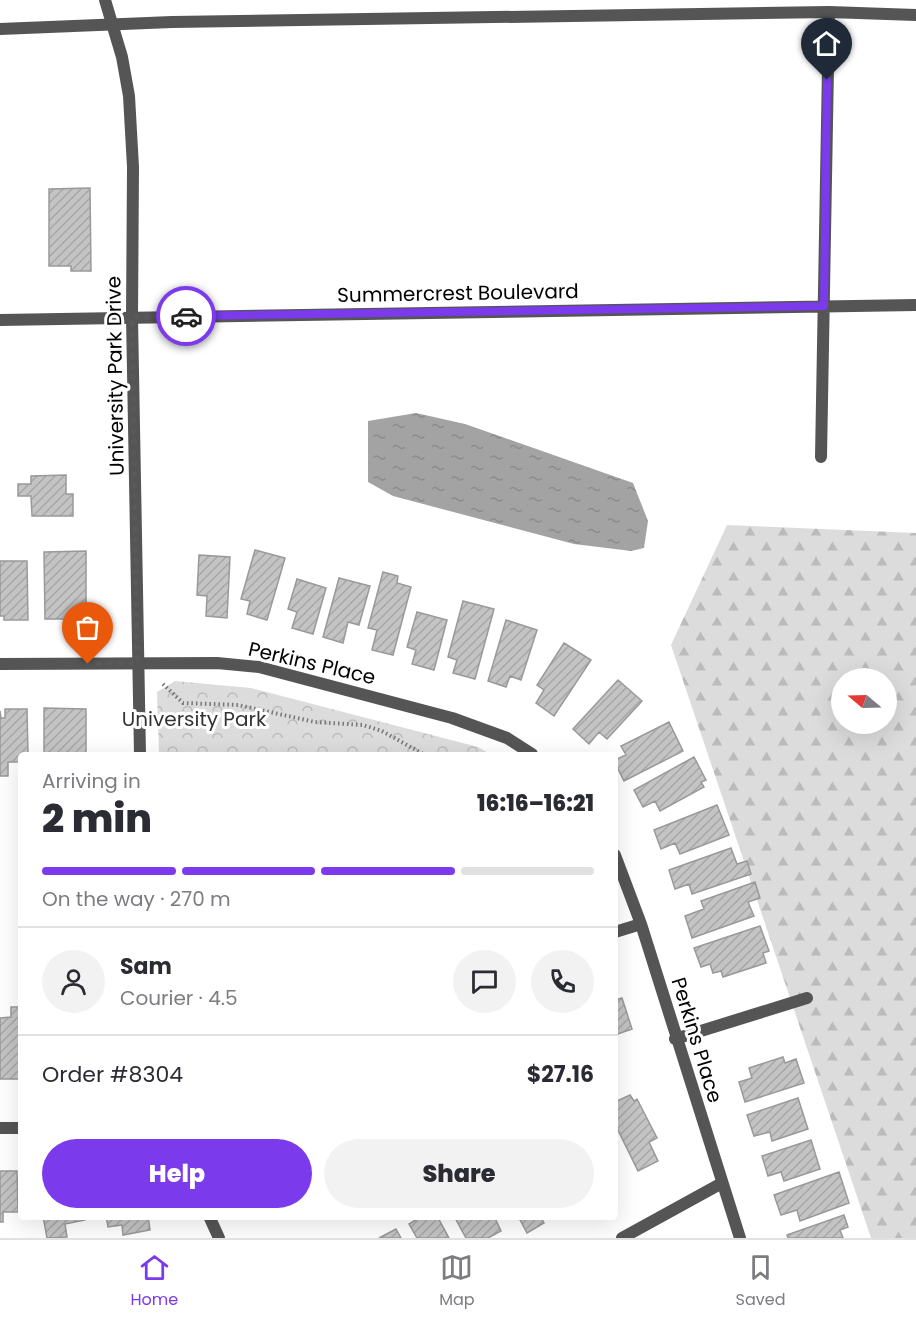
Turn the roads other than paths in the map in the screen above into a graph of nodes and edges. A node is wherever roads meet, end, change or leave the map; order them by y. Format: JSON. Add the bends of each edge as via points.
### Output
{"nodes":[{"id":1,"x":105,"y":0,"type":"edge"},
{"id":2,"x":829,"y":12,"type":"junction"},
{"id":3,"x":916,"y":15,"type":"edge"},
{"id":4,"x":112,"y":25,"type":"junction"},
{"id":5,"x":0,"y":29,"type":"edge"},
{"id":6,"x":916,"y":305,"type":"edge"},
{"id":7,"x":824,"y":306,"type":"junction"},
{"id":8,"x":132,"y":317,"type":"junction"},
{"id":9,"x":0,"y":320,"type":"edge"},
{"id":10,"x":821,"y":457,"type":"dead end"},
{"id":11,"x":137,"y":663,"type":"junction"},
{"id":12,"x":0,"y":664,"type":"edge"},
{"id":13,"x":140,"y":752,"type":"edge"},
{"id":14,"x":529,"y":752,"type":"edge"},
{"id":15,"x":618,"y":863,"type":"edge"},
{"id":16,"x":641,"y":924,"type":"junction"},
{"id":17,"x":618,"y":931,"type":"edge"},
{"id":18,"x":807,"y":998,"type":"dead end"},
{"id":19,"x":675,"y":1039,"type":"junction"},
{"id":20,"x":0,"y":1128,"type":"edge"},
{"id":21,"x":18,"y":1128,"type":"edge"},
{"id":22,"x":722,"y":1183,"type":"junction"},
{"id":23,"x":211,"y":1220,"type":"edge"},
{"id":24,"x":219,"y":1238,"type":"edge"},
{"id":25,"x":622,"y":1238,"type":"edge"},
{"id":26,"x":740,"y":1238,"type":"edge"}],
"edges":[{"from":1,"to":4,"type":"street","name":"University Park Drive"},
{"from":2,"to":3,"type":"street"},
{"from":2,"to":4,"type":"street"},
{"from":2,"to":7,"type":"street"},
{"from":4,"to":5,"type":"street"},
{"from":4,"to":8,"type":"street","name":"University Park Drive","via":[[129,96],[133,167]]},
{"from":6,"to":7,"type":"street","name":"Summercrest Boulevard"},
{"from":7,"to":8,"type":"street","name":"Summercrest Boulevard"},
{"from":7,"to":10,"type":"street"},
{"from":8,"to":9,"type":"street","name":"Summercrest Boulevard"},
{"from":8,"to":11,"type":"street","name":"University Park Drive"},
{"from":11,"to":12,"type":"street","name":"Perkins Place"},
{"from":11,"to":13,"type":"street","name":"University Park Drive"},
{"from":11,"to":14,"type":"street","name":"Perkins Place","via":[[259,667],[452,718],[507,738]]},
{"from":15,"to":16,"type":"street","name":"Perkins Place"},
{"from":16,"to":17,"type":"street"},
{"from":16,"to":19,"type":"street","name":"Perkins Place"},
{"from":18,"to":19,"type":"street"},
{"from":19,"to":22,"type":"street","name":"Perkins Place"},
{"from":20,"to":21,"type":"street"},
{"from":22,"to":25,"type":"street"},
{"from":22,"to":26,"type":"street","name":"Perkins Place"},
{"from":23,"to":24,"type":"street"}]}
